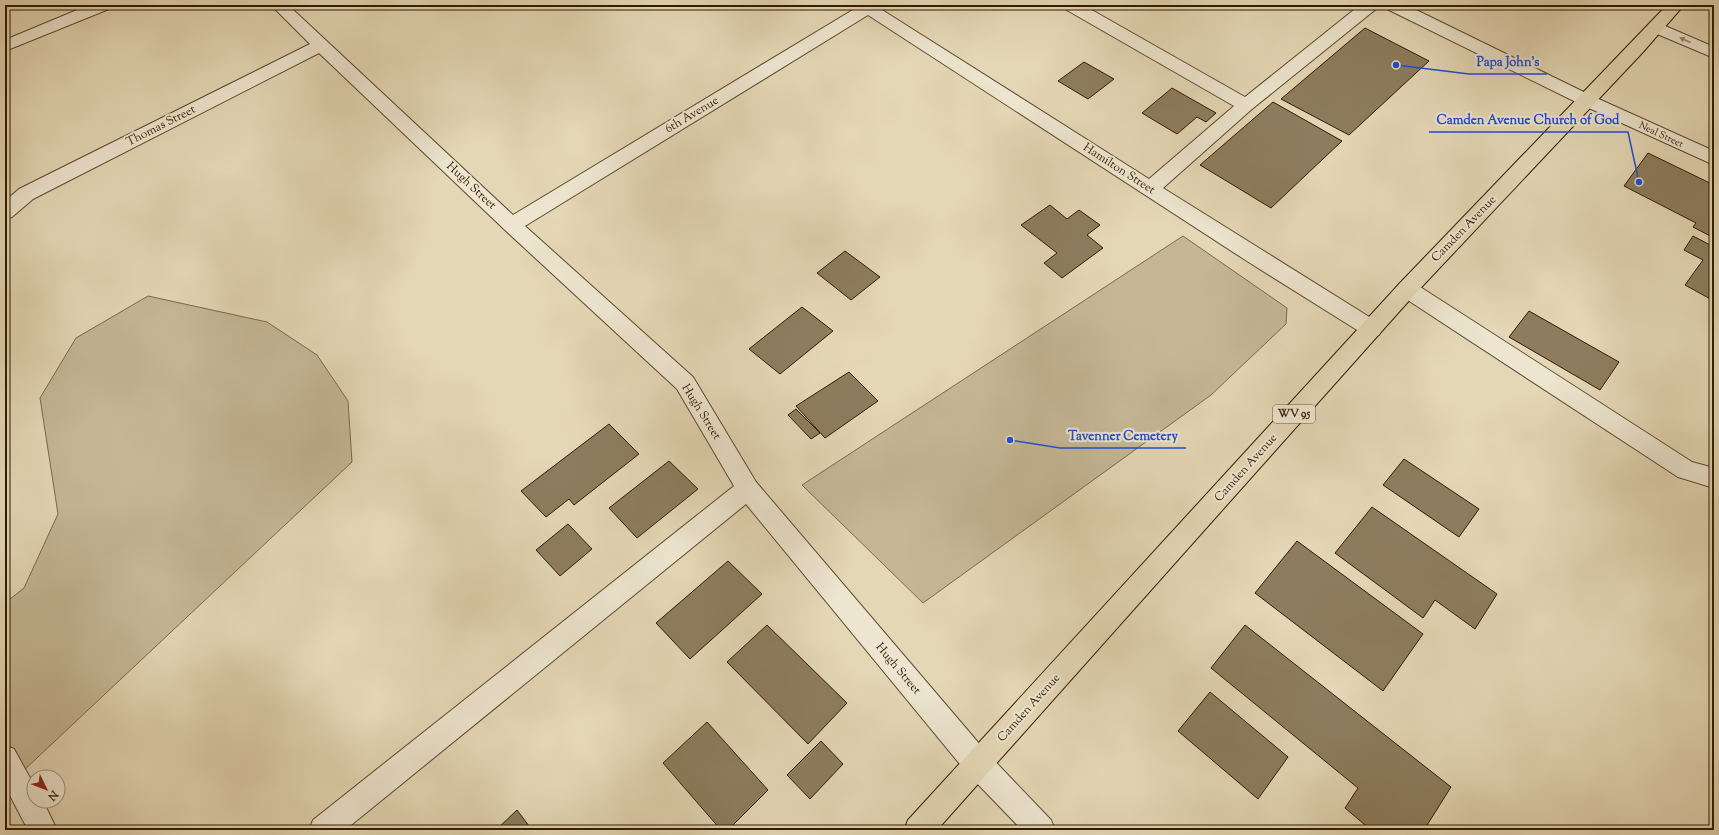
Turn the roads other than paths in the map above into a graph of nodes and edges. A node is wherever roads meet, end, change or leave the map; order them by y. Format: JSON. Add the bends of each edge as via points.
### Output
{"nodes":[{"id":1,"x":103,"y":5,"type":"edge"},
{"id":2,"x":279,"y":5,"type":"edge"},
{"id":3,"x":1071,"y":5,"type":"edge"},
{"id":4,"x":1370,"y":5,"type":"edge"},
{"id":5,"x":1393,"y":5,"type":"edge"},
{"id":6,"x":1676,"y":5,"type":"edge"},
{"id":7,"x":870,"y":6,"type":"edge"},
{"id":8,"x":1656,"y":27,"type":"junction"},
{"id":9,"x":321,"y":45,"type":"junction"},
{"id":10,"x":5,"y":46,"type":"edge"},
{"id":11,"x":1714,"y":53,"type":"edge"},
{"id":12,"x":1586,"y":100,"type":"junction"},
{"id":13,"x":1246,"y":104,"type":"junction"},
{"id":14,"x":1714,"y":159,"type":"edge"},
{"id":15,"x":1150,"y":189,"type":"junction"},
{"id":16,"x":5,"y":212,"type":"edge"},
{"id":17,"x":512,"y":225,"type":"junction"},
{"id":18,"x":1407,"y":288,"type":"junction"},
{"id":19,"x":1372,"y":329,"type":"junction"},
{"id":20,"x":1714,"y":478,"type":"edge"},
{"id":21,"x":748,"y":489,"type":"junction"},
{"id":22,"x":5,"y":758,"type":"edge"},
{"id":23,"x":978,"y":764,"type":"junction"},
{"id":24,"x":43,"y":830,"type":"edge"},
{"id":25,"x":323,"y":830,"type":"edge"},
{"id":26,"x":918,"y":830,"type":"edge"},
{"id":27,"x":1041,"y":830,"type":"edge"}],
"edges":[{"from":1,"to":10,"type":"street"},
{"from":2,"to":9,"type":"street","name":"Hugh Street"},
{"from":3,"to":13,"type":"street"},
{"from":4,"to":13,"type":"street"},
{"from":5,"to":12,"type":"street","name":"Neal Street"},
{"from":6,"to":8,"type":"main road","name":"Camden Avenue","number":"WV 95"},
{"from":7,"to":15,"type":"street","name":"Hamilton Street"},
{"from":7,"to":17,"type":"street","name":"6th Avenue"},
{"from":11,"to":8,"type":"street","one_way":true},
{"from":8,"to":12,"type":"main road","name":"Camden Avenue","number":"WV 95"},
{"from":9,"to":16,"type":"street","name":"Thomas Street","via":[[26,194]]},
{"from":9,"to":17,"type":"street","name":"Hugh Street"},
{"from":12,"to":14,"type":"street","name":"Neal Street"},
{"from":12,"to":18,"type":"main road","name":"Camden Avenue","number":"WV 95"},
{"from":13,"to":15,"type":"street"},
{"from":15,"to":19,"type":"street","name":"Hamilton Street"},
{"from":17,"to":21,"type":"street","name":"Hugh Street","via":[[685,383]]},
{"from":18,"to":19,"type":"main road","name":"Camden Avenue","number":"WV 95"},
{"from":18,"to":20,"type":"street","via":[[1686,470]]},
{"from":19,"to":23,"type":"main road","name":"Camden Avenue","number":"WV 95"},
{"from":21,"to":23,"type":"street","name":"Hugh Street"},
{"from":21,"to":25,"type":"street"},
{"from":22,"to":24,"type":"street"},
{"from":23,"to":26,"type":"main road","name":"Camden Avenue","number":"WV 95"},
{"from":23,"to":27,"type":"street","name":"Hugh Street"}]}
